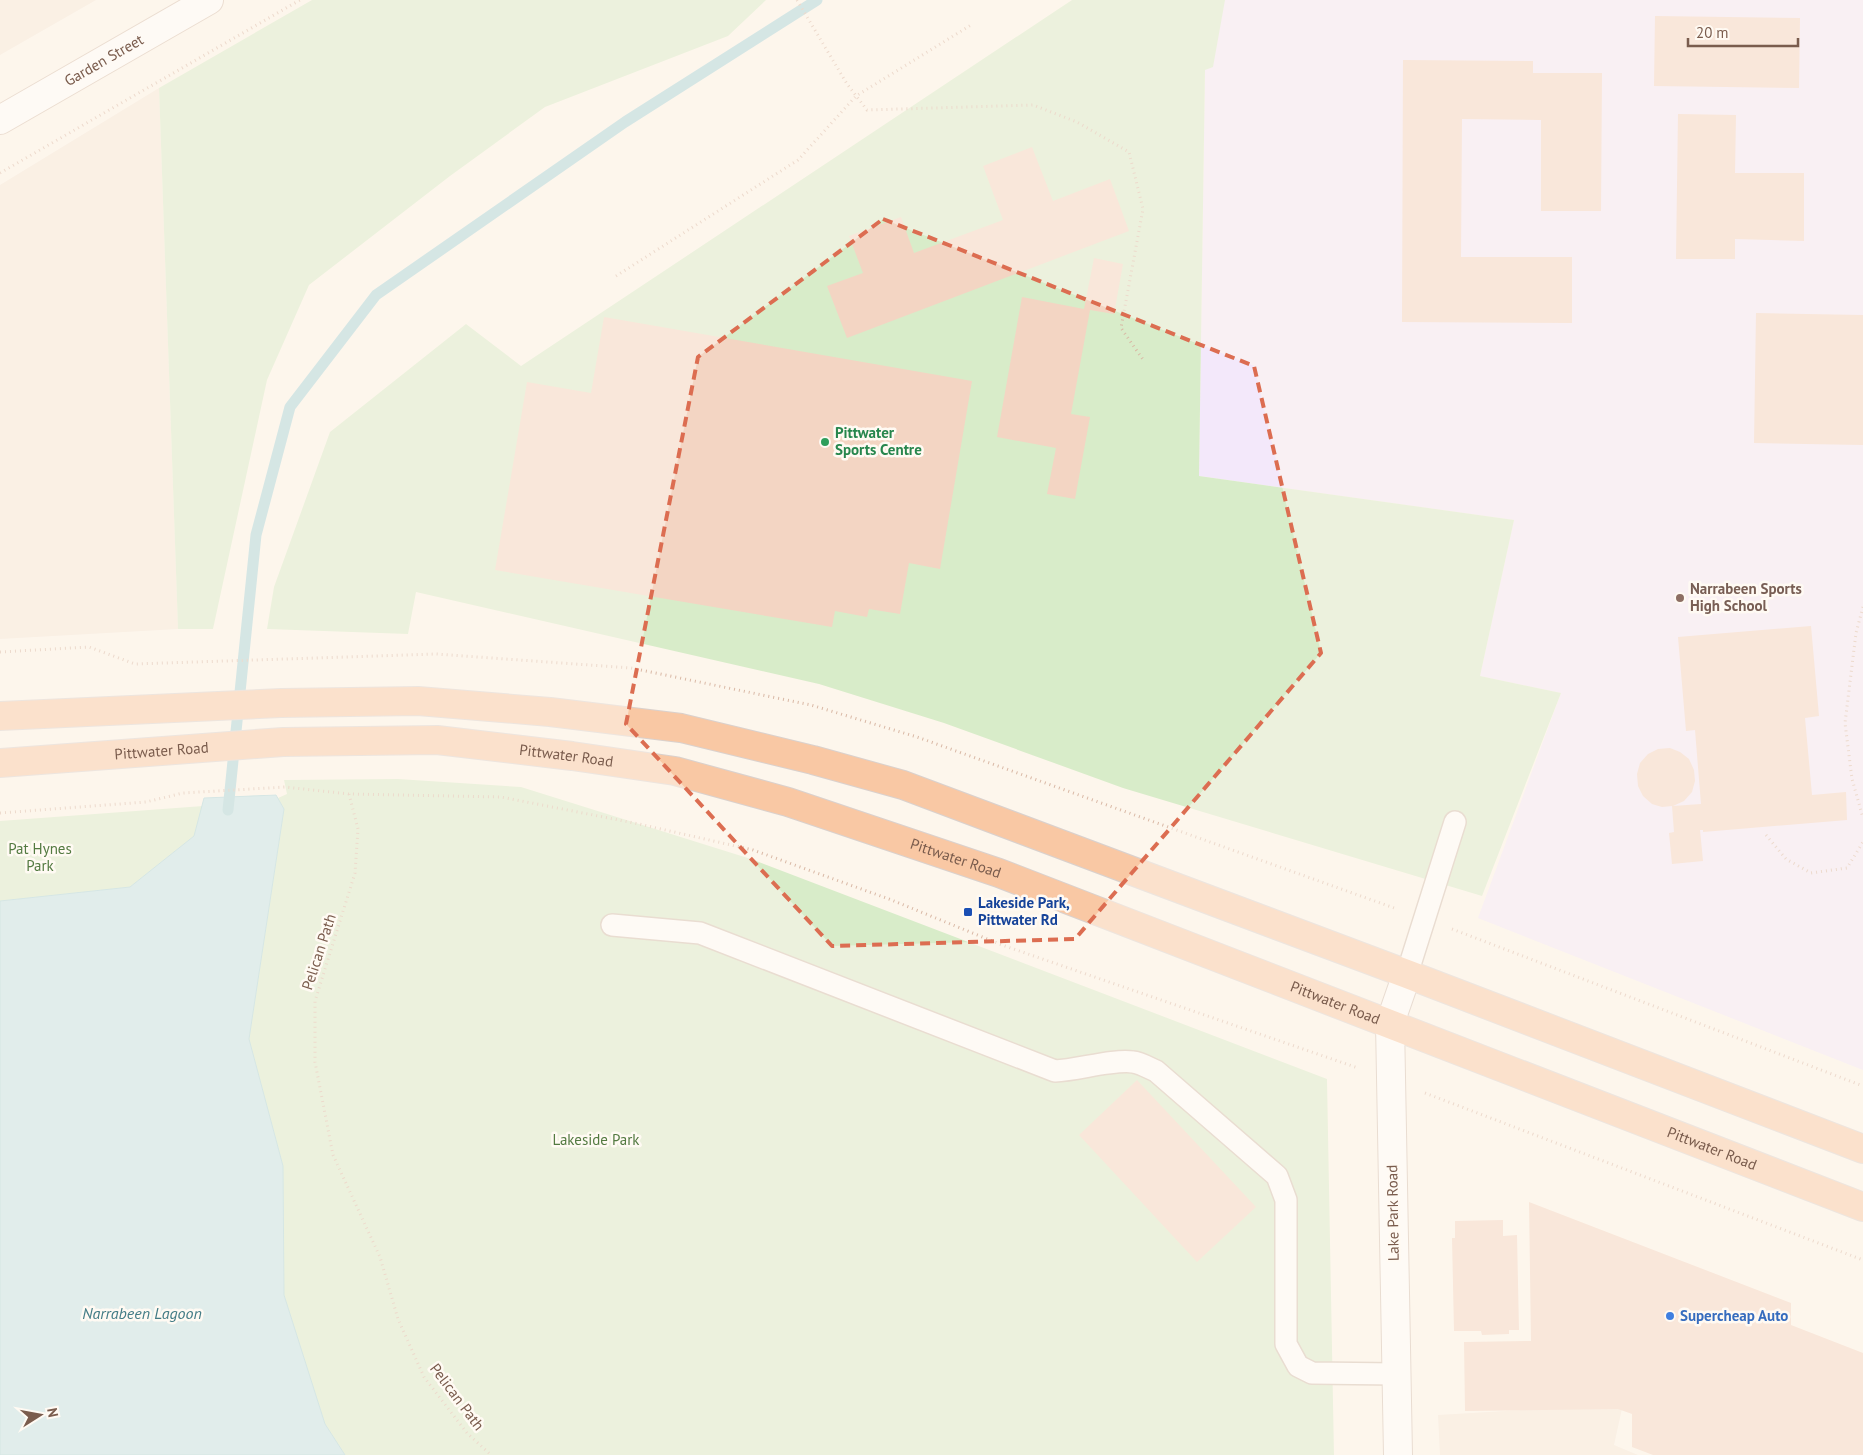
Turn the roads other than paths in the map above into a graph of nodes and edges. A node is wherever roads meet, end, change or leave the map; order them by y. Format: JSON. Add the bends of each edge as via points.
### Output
{"nodes":[{"id":1,"x":209,"y":0,"type":"edge"},
{"id":2,"x":0,"y":120,"type":"edge"},
{"id":3,"x":0,"y":716,"type":"edge"},
{"id":4,"x":0,"y":763,"type":"edge"},
{"id":5,"x":1455,"y":822,"type":"dead end"},
{"id":6,"x":612,"y":925,"type":"dead end"},
{"id":7,"x":1407,"y":974,"type":"junction"},
{"id":8,"x":1390,"y":1023,"type":"junction"},
{"id":9,"x":1863,"y":1149,"type":"edge"},
{"id":10,"x":1863,"y":1207,"type":"edge"},
{"id":11,"x":1396,"y":1374,"type":"junction"},
{"id":12,"x":1398,"y":1455,"type":"edge"}],
"edges":[{"from":1,"to":2,"type":"street","name":"Garden Street"},
{"from":3,"to":7,"type":"highway","via":[[281,703],[418,702],[550,712],[681,728],[903,785]]},
{"from":4,"to":8,"type":"highway","name":"Pittwater Road","via":[[283,742],[437,740],[675,771],[788,802],[1000,873]]},
{"from":5,"to":7,"type":"lane"},
{"from":6,"to":11,"type":"lane","via":[[700,933],[1055,1071],[1133,1062],[1156,1071],[1277,1176],[1286,1200],[1286,1344],[1298,1366],[1312,1373]]},
{"from":7,"to":8,"type":"street","name":"Lake Park Road"},
{"from":7,"to":9,"type":"highway"},
{"from":8,"to":10,"type":"highway","name":"Pittwater Road"},
{"from":8,"to":11,"type":"street","name":"Lake Park Road"},
{"from":11,"to":12,"type":"street","name":"Lake Park Road"}]}
